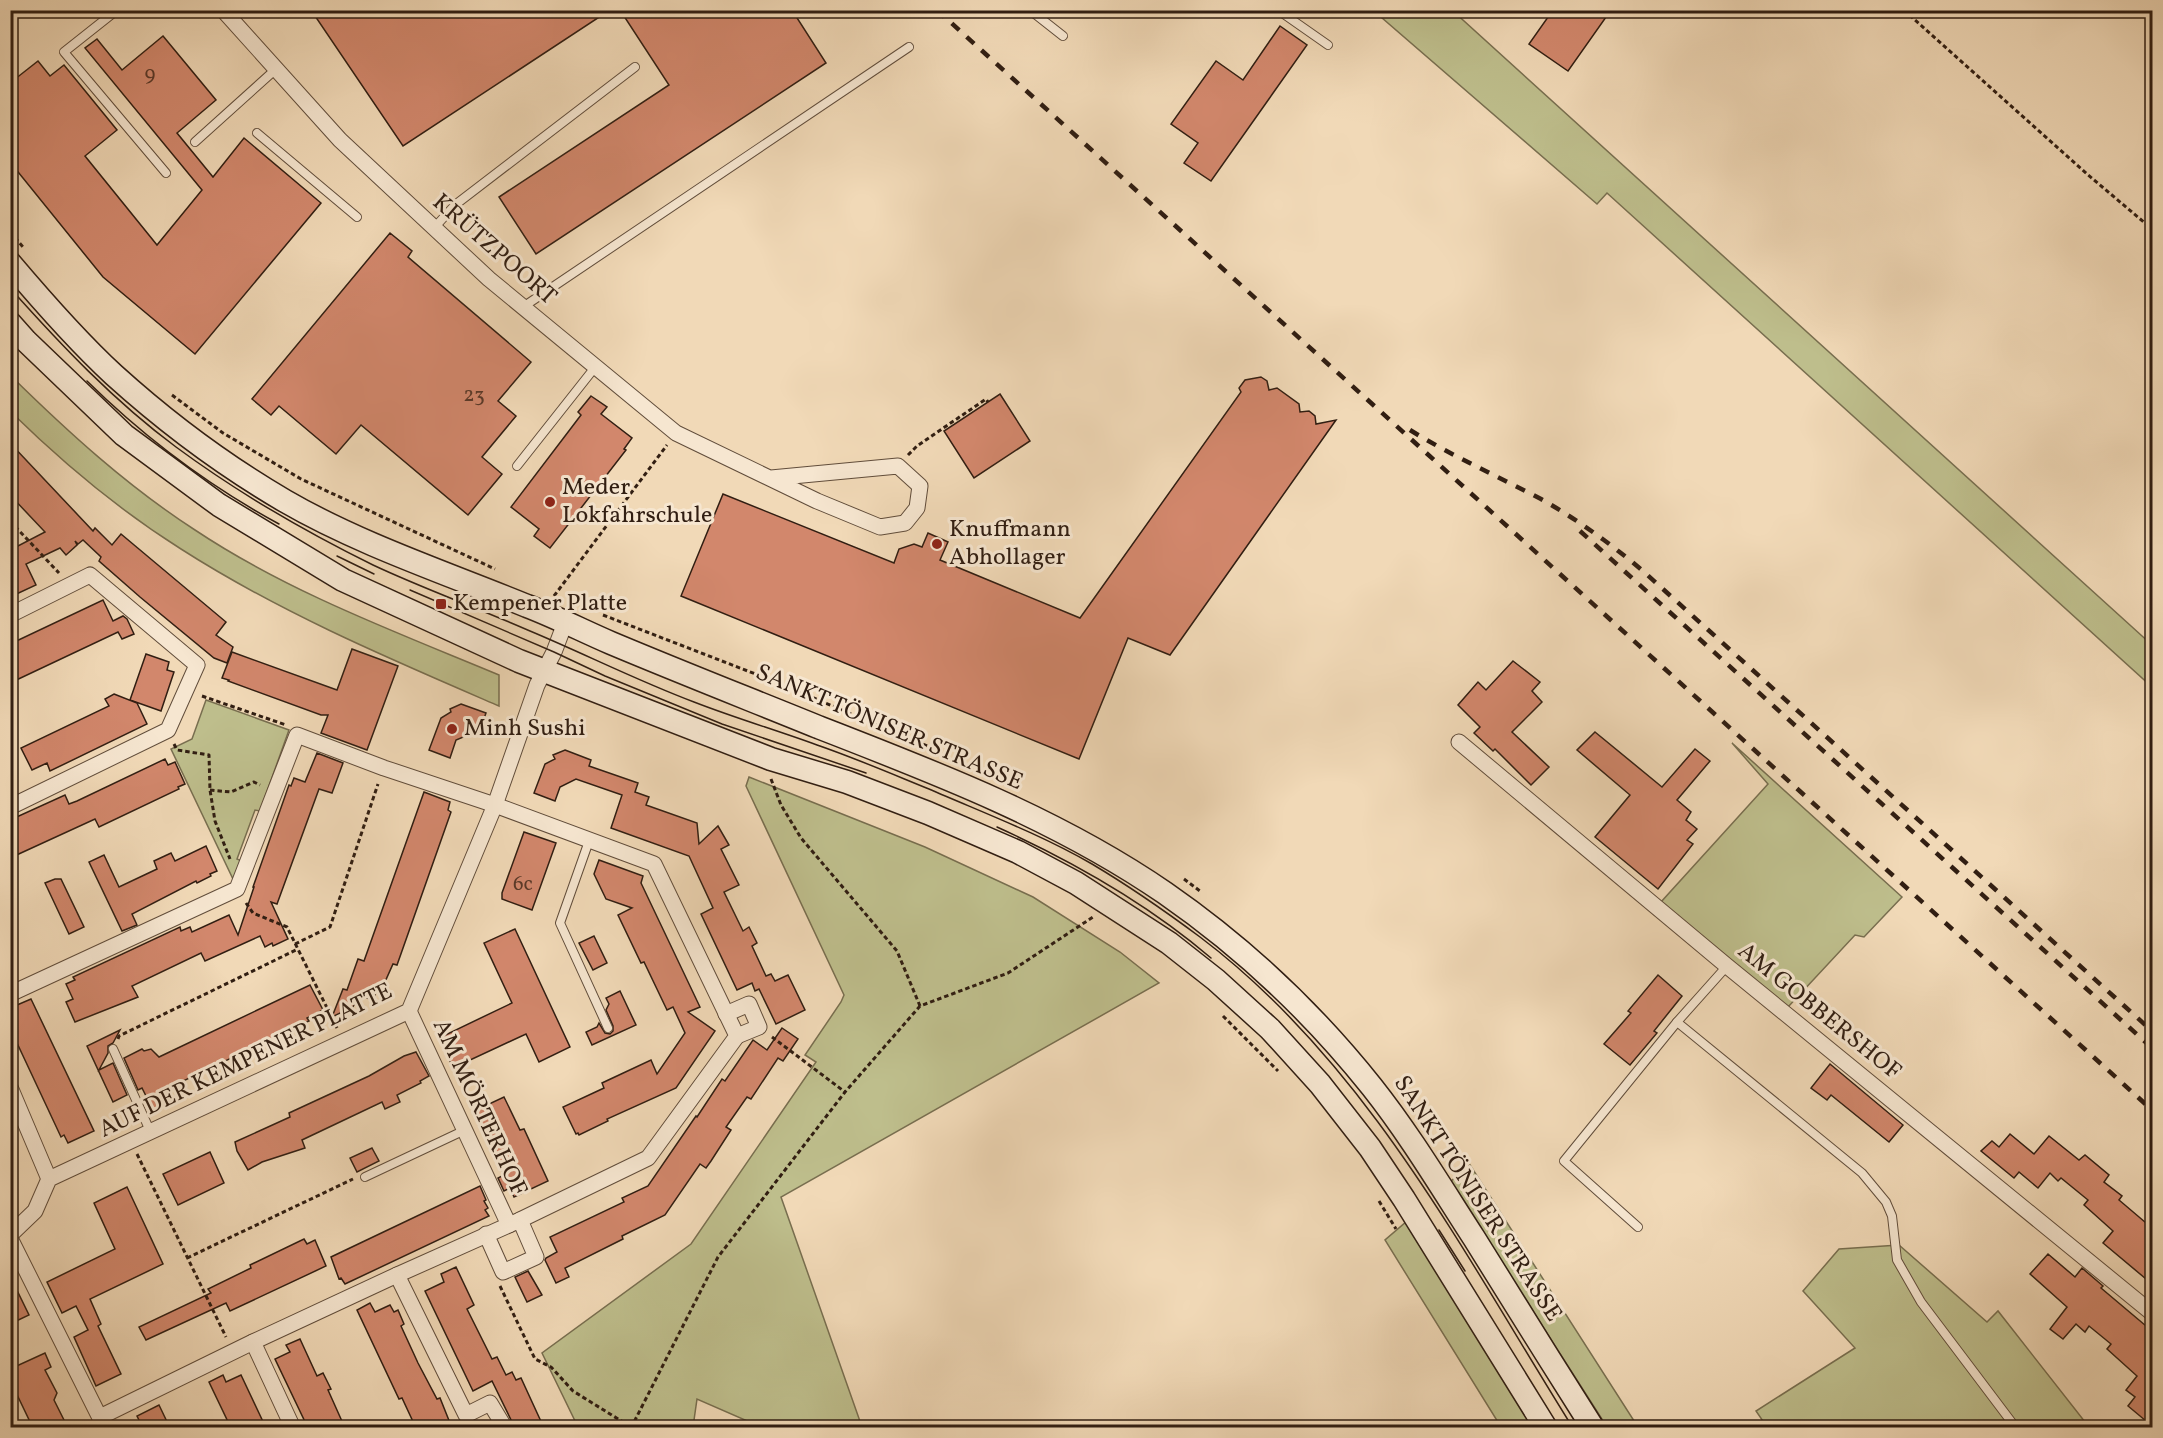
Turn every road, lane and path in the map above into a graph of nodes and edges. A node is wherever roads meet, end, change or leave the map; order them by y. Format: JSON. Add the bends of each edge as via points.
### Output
{"nodes":[{"id":1,"x":117,"y":10,"type":"edge"},
{"id":2,"x":223,"y":10,"type":"edge"},
{"id":3,"x":1030,"y":10,"type":"edge"},
{"id":4,"x":1278,"y":10,"type":"edge"},
{"id":5,"x":1904,"y":10,"type":"edge"},
{"id":6,"x":1063,"y":36,"type":"dead end"},
{"id":7,"x":1328,"y":45,"type":"dead end"},
{"id":8,"x":909,"y":47,"type":"dead end"},
{"id":9,"x":635,"y":67,"type":"dead end"},
{"id":10,"x":276,"y":69,"type":"junction"},
{"id":11,"x":257,"y":134,"type":"dead end"},
{"id":12,"x":195,"y":142,"type":"dead end"},
{"id":13,"x":166,"y":173,"type":"dead end"},
{"id":14,"x":357,"y":217,"type":"dead end"},
{"id":15,"x":434,"y":228,"type":"junction"},
{"id":16,"x":2152,"y":229,"type":"edge"},
{"id":17,"x":10,"y":263,"type":"edge"},
{"id":18,"x":523,"y":307,"type":"junction"},
{"id":19,"x":10,"y":323,"type":"edge"},
{"id":20,"x":596,"y":366,"type":"junction"},
{"id":21,"x":988,"y":402,"type":"dead end"},
{"id":22,"x":676,"y":433,"type":"junction"},
{"id":23,"x":517,"y":466,"type":"dead end"},
{"id":24,"x":898,"y":466,"type":"junction"},
{"id":25,"x":771,"y":478,"type":"junction"},
{"id":26,"x":10,"y":521,"type":"edge"},
{"id":27,"x":71,"y":585,"type":"junction"},
{"id":28,"x":541,"y":612,"type":"junction"},
{"id":29,"x":10,"y":615,"type":"edge"},
{"id":30,"x":565,"y":623,"type":"junction"},
{"id":31,"x":544,"y":671,"type":"junction"},
{"id":32,"x":186,"y":690,"type":"junction"},
{"id":33,"x":168,"y":730,"type":"junction"},
{"id":34,"x":297,"y":735,"type":"junction"},
{"id":35,"x":1459,"y":742,"type":"dead end"},
{"id":36,"x":384,"y":768,"type":"junction"},
{"id":37,"x":781,"y":781,"type":"dead end"},
{"id":38,"x":210,"y":790,"type":"junction"},
{"id":39,"x":275,"y":791,"type":"junction"},
{"id":40,"x":12,"y":802,"type":"edge"},
{"id":41,"x":495,"y":805,"type":"junction"},
{"id":42,"x":589,"y":841,"type":"junction"},
{"id":43,"x":239,"y":884,"type":"junction"},
{"id":44,"x":1107,"y":902,"type":"junction"},
{"id":45,"x":296,"y":944,"type":"junction"},
{"id":46,"x":298,"y":949,"type":"junction"},
{"id":47,"x":1727,"y":966,"type":"junction"},
{"id":48,"x":10,"y":994,"type":"edge"},
{"id":49,"x":920,"y":1006,"type":"junction"},
{"id":50,"x":409,"y":1011,"type":"junction"},
{"id":51,"x":1219,"y":1012,"type":"dead end"},
{"id":52,"x":726,"y":1014,"type":"junction"},
{"id":53,"x":1677,"y":1022,"type":"junction"},
{"id":54,"x":759,"y":1027,"type":"junction"},
{"id":55,"x":608,"y":1028,"type":"dead end"},
{"id":56,"x":737,"y":1036,"type":"junction"},
{"id":57,"x":344,"y":1041,"type":"junction"},
{"id":58,"x":113,"y":1049,"type":"joint"},
{"id":59,"x":1285,"y":1078,"type":"dead end"},
{"id":60,"x":11,"y":1090,"type":"edge"},
{"id":61,"x":845,"y":1092,"type":"junction"},
{"id":62,"x":465,"y":1130,"type":"junction"},
{"id":63,"x":151,"y":1133,"type":"junction"},
{"id":64,"x":131,"y":1142,"type":"junction"},
{"id":65,"x":365,"y":1177,"type":"joint"},
{"id":66,"x":49,"y":1179,"type":"junction"},
{"id":67,"x":1377,"y":1198,"type":"dead end"},
{"id":68,"x":514,"y":1223,"type":"junction"},
{"id":69,"x":1638,"y":1227,"type":"dead end"},
{"id":70,"x":486,"y":1234,"type":"junction"},
{"id":71,"x":10,"y":1236,"type":"edge"},
{"id":72,"x":1402,"y":1238,"type":"dead end"},
{"id":73,"x":495,"y":1254,"type":"junction"},
{"id":74,"x":187,"y":1258,"type":"junction"},
{"id":75,"x":397,"y":1275,"type":"junction"},
{"id":76,"x":2152,"y":1313,"type":"edge"},
{"id":77,"x":253,"y":1342,"type":"junction"},
{"id":78,"x":233,"y":1351,"type":"junction"},
{"id":79,"x":102,"y":1422,"type":"edge"},
{"id":80,"x":631,"y":1427,"type":"edge"},
{"id":81,"x":293,"y":1428,"type":"edge"},
{"id":82,"x":505,"y":1428,"type":"edge"},
{"id":83,"x":1546,"y":1428,"type":"edge"},
{"id":84,"x":1593,"y":1428,"type":"edge"},
{"id":85,"x":2016,"y":1428,"type":"edge"}],
"edges":[{"from":1,"to":13,"type":"lane","via":[[64,51]]},
{"from":2,"to":10,"type":"street","name":"KRÜTZPOORT"},
{"from":3,"to":6,"type":"lane"},
{"from":4,"to":7,"type":"lane"},
{"from":5,"to":16,"type":"path"},
{"from":8,"to":18,"type":"lane"},
{"from":9,"to":15,"type":"lane","via":[[455,205]]},
{"from":10,"to":12,"type":"lane"},
{"from":10,"to":15,"type":"street","name":"KRÜTZPOORT","via":[[340,140]]},
{"from":11,"to":14,"type":"lane"},
{"from":15,"to":18,"type":"street","name":"KRÜTZPOORT"},
{"from":17,"to":28,"type":"main road","name":"SANKT TÖNISER STRASSE","via":[[112,374],[243,474],[330,524]]},
{"from":18,"to":20,"type":"street","name":"KRÜTZPOORT"},
{"from":19,"to":31,"type":"main road","via":[[124,435],[219,505],[343,580]]},
{"from":20,"to":22,"type":"street","name":"KRÜTZPOORT"},
{"from":20,"to":23,"type":"lane"},
{"from":21,"to":24,"type":"path","via":[[986,399],[917,446]]},
{"from":22,"to":25,"type":"street","name":"KRÜTZPOORT"},
{"from":22,"to":28,"type":"path"},
{"from":24,"to":25,"type":"street"},
{"from":24,"to":25,"type":"street","name":"KRÜTZPOORT","via":[[920,486],[917,508],[905,523],[880,527]]},
{"from":26,"to":27,"type":"path"},
{"from":27,"to":29,"type":"street"},
{"from":27,"to":32,"type":"street","via":[[90,575],[197,665]]},
{"from":28,"to":30,"type":"main road","name":"SANKT TÖNISER STRASSE"},
{"from":30,"to":31,"type":"street","name":"AUF DER KEMPENER PLATTE"},
{"from":30,"to":84,"type":"main road","name":"SANKT TÖNISER STRASSE","via":[[1039,820],[1128,869],[1222,936],[1302,1008],[1373,1088],[1434,1175]]},
{"from":31,"to":41,"type":"street","name":"AUF DER KEMPENER PLATTE"},
{"from":31,"to":44,"type":"main road","via":[[760,755],[848,782],[928,813],[1018,852]]},
{"from":32,"to":33,"type":"street"},
{"from":32,"to":34,"type":"path","via":[[292,727]]},
{"from":33,"to":38,"type":"path","via":[[177,750],[209,755]]},
{"from":33,"to":40,"type":"street"},
{"from":34,"to":36,"type":"street"},
{"from":34,"to":39,"type":"street"},
{"from":35,"to":47,"type":"street","name":"AM GOBBERSHOF"},
{"from":36,"to":41,"type":"street"},
{"from":36,"to":45,"type":"path","via":[[330,927]]},
{"from":37,"to":49,"type":"path","via":[[771,777],[781,805],[801,838],[897,951]]},
{"from":38,"to":39,"type":"path","via":[[231,792],[254,782]]},
{"from":38,"to":43,"type":"path","via":[[215,821]]},
{"from":39,"to":43,"type":"street"},
{"from":41,"to":42,"type":"street"},
{"from":41,"to":50,"type":"street","name":"AUF DER KEMPENER PLATTE"},
{"from":42,"to":52,"type":"street","via":[[654,864]]},
{"from":42,"to":55,"type":"lane","via":[[560,923]]},
{"from":43,"to":45,"type":"path","via":[[253,913],[287,927]]},
{"from":43,"to":48,"type":"street"},
{"from":44,"to":49,"type":"path","via":[[1096,914],[1008,973]]},
{"from":44,"to":83,"type":"main road","via":[[1216,980],[1270,1029],[1320,1084],[1404,1199]]},
{"from":45,"to":46,"type":"path"},
{"from":46,"to":57,"type":"path"},
{"from":46,"to":58,"type":"path","via":[[119,1036]]},
{"from":47,"to":53,"type":"lane"},
{"from":47,"to":76,"type":"street","name":"AM GOBBERSHOF"},
{"from":49,"to":61,"type":"path"},
{"from":50,"to":57,"type":"street","name":"AUF DER KEMPENER PLATTE"},
{"from":50,"to":62,"type":"street","name":"AM MÖRTERHOF"},
{"from":51,"to":59,"type":"path"},
{"from":52,"to":54,"type":"street","via":[[749,1004]]},
{"from":52,"to":56,"type":"street"},
{"from":53,"to":69,"type":"lane","via":[[1564,1161]]},
{"from":53,"to":85,"type":"lane","via":[[1862,1173],[1886,1202],[1892,1216],[1897,1260],[1921,1302]]},
{"from":54,"to":56,"type":"street"},
{"from":54,"to":61,"type":"path"},
{"from":56,"to":68,"type":"street","name":"AM MÖRTERHOF","via":[[648,1158]]},
{"from":57,"to":63,"type":"street","name":"AUF DER KEMPENER PLATTE"},
{"from":58,"to":63,"type":"lane"},
{"from":60,"to":66,"type":"street"},
{"from":61,"to":80,"type":"path","via":[[718,1257]]},
{"from":62,"to":65,"type":"lane"},
{"from":62,"to":68,"type":"street","name":"AM MÖRTERHOF"},
{"from":63,"to":64,"type":"street","name":"AUF DER KEMPENER PLATTE"},
{"from":64,"to":66,"type":"street","name":"AUF DER KEMPENER PLATTE"},
{"from":64,"to":74,"type":"path"},
{"from":65,"to":74,"type":"path","via":[[357,1177]]},
{"from":66,"to":71,"type":"street","via":[[35,1211]]},
{"from":67,"to":72,"type":"path"},
{"from":68,"to":70,"type":"street","name":"AM MÖRTERHOF"},
{"from":68,"to":73,"type":"street","name":"AM MÖRTERHOF","via":[[536,1257],[503,1272]]},
{"from":70,"to":73,"type":"street","name":"AM MÖRTERHOF"},
{"from":70,"to":75,"type":"street","name":"AM MÖRTERHOF"},
{"from":71,"to":79,"type":"street","name":"AM MÖRTERHOF"},
{"from":73,"to":80,"type":"path","via":[[491,1269],[535,1359],[551,1367],[573,1391]]},
{"from":74,"to":78,"type":"path"},
{"from":75,"to":77,"type":"street","name":"AM MÖRTERHOF"},
{"from":75,"to":82,"type":"street","via":[[466,1415],[490,1403]]},
{"from":77,"to":78,"type":"street","name":"AM MÖRTERHOF"},
{"from":77,"to":81,"type":"street"},
{"from":78,"to":79,"type":"street","name":"AM MÖRTERHOF"}]}
